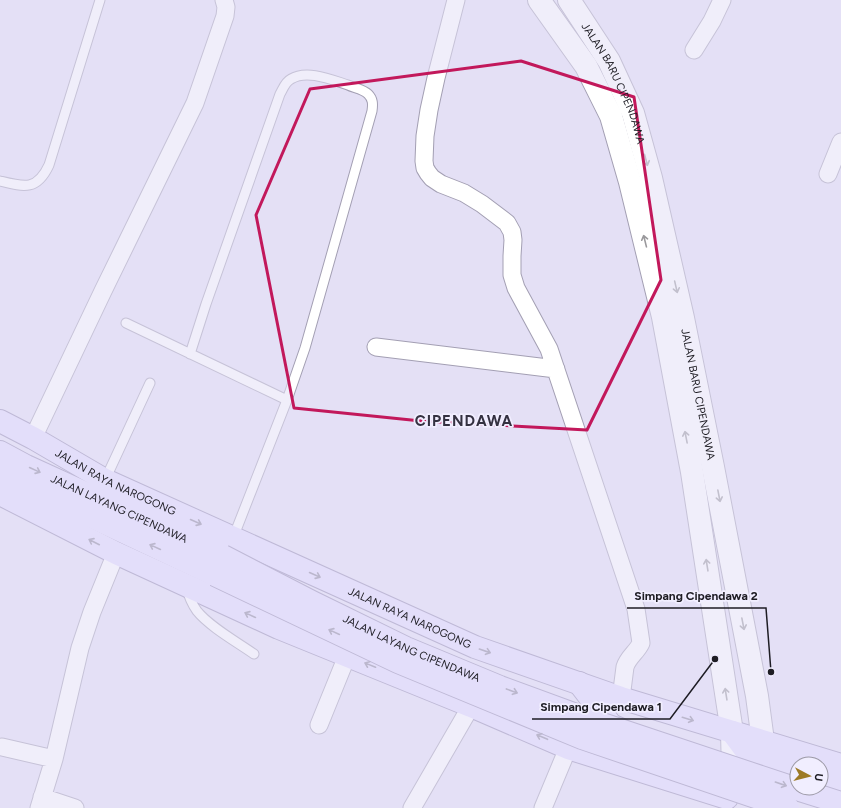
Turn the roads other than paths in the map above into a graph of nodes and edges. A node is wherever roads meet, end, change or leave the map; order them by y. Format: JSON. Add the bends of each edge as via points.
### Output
{"nodes":[{"id":1,"x":100,"y":0,"type":"edge"},
{"id":2,"x":224,"y":0,"type":"edge"},
{"id":3,"x":456,"y":0,"type":"edge"},
{"id":4,"x":539,"y":0,"type":"edge"},
{"id":5,"x":569,"y":0,"type":"edge"},
{"id":6,"x":722,"y":0,"type":"edge"},
{"id":7,"x":694,"y":50,"type":"dead end"},
{"id":8,"x":841,"y":142,"type":"edge"},
{"id":9,"x":828,"y":174,"type":"dead end"},
{"id":10,"x":0,"y":181,"type":"edge"},
{"id":11,"x":126,"y":323,"type":"dead end"},
{"id":12,"x":376,"y":347,"type":"dead end"},
{"id":13,"x":190,"y":354,"type":"junction"},
{"id":14,"x":556,"y":370,"type":"junction"},
{"id":15,"x":150,"y":382,"type":"dead end"},
{"id":16,"x":287,"y":400,"type":"junction"},
{"id":17,"x":0,"y":421,"type":"edge"},
{"id":18,"x":33,"y":438,"type":"junction"},
{"id":19,"x":0,"y":452,"type":"edge"},
{"id":20,"x":713,"y":467,"type":"junction"},
{"id":21,"x":0,"y":472,"type":"edge"},
{"id":22,"x":692,"y":472,"type":"junction"},
{"id":23,"x":105,"y":480,"type":"junction"},
{"id":24,"x":0,"y":494,"type":"edge"},
{"id":25,"x":116,"y":553,"type":"junction"},
{"id":26,"x":224,"y":557,"type":"junction"},
{"id":27,"x":186,"y":585,"type":"junction"},
{"id":28,"x":254,"y":654,"type":"dead end"},
{"id":29,"x":347,"y":656,"type":"junction"},
{"id":30,"x":579,"y":683,"type":"junction"},
{"id":31,"x":621,"y":698,"type":"junction"},
{"id":32,"x":471,"y":706,"type":"junction"},
{"id":33,"x":319,"y":725,"type":"dead end"},
{"id":34,"x":732,"y":732,"type":"junction"},
{"id":35,"x":2,"y":747,"type":"dead end"},
{"id":36,"x":568,"y":748,"type":"junction"},
{"id":37,"x":762,"y":751,"type":"junction"},
{"id":38,"x":54,"y":759,"type":"junction"},
{"id":39,"x":841,"y":765,"type":"edge"},
{"id":40,"x":789,"y":766,"type":"edge"},
{"id":41,"x":733,"y":772,"type":"junction"},
{"id":42,"x":829,"y":779,"type":"edge"},
{"id":43,"x":841,"y":782,"type":"edge"},
{"id":44,"x":748,"y":801,"type":"edge"},
{"id":45,"x":40,"y":802,"type":"edge"},
{"id":46,"x":841,"y":803,"type":"edge"},
{"id":47,"x":75,"y":808,"type":"edge"},
{"id":48,"x":412,"y":808,"type":"edge"},
{"id":49,"x":543,"y":808,"type":"edge"},
{"id":50,"x":788,"y":808,"type":"edge"}],
"edges":[{"from":1,"to":10,"type":"lane","via":[[46,174],[30,185],[18,186]]},
{"from":2,"to":18,"type":"street","via":[[225,16],[195,102]]},
{"from":3,"to":14,"type":"street","via":[[429,110],[425,136],[425,168],[432,178],[464,193],[507,223],[512,232],[512,275],[516,288],[549,349]]},
{"from":22,"to":4,"type":"main road","name":"JALAN BARU CIPENDAWA","one_way":true,"via":[[663,317],[611,116],[586,66]]},
{"from":5,"to":20,"type":"main road","name":"JALAN BARU CIPENDAWA","one_way":true,"via":[[609,61],[633,113],[651,178]]},
{"from":6,"to":7,"type":"street"},
{"from":8,"to":9,"type":"street"},
{"from":11,"to":13,"type":"lane"},
{"from":12,"to":14,"type":"street"},
{"from":13,"to":16,"type":"lane"},
{"from":13,"to":16,"type":"lane","via":[[285,85],[290,79],[310,75],[365,91],[371,97],[372,111],[305,348]]},
{"from":14,"to":31,"type":"street","via":[[636,609],[641,643],[625,667]]},
{"from":15,"to":23,"type":"lane"},
{"from":16,"to":26,"type":"lane"},
{"from":17,"to":18,"type":"main road","name":"JALAN RAYA NAROGONG"},
{"from":18,"to":23,"type":"main road","name":"JALAN RAYA NAROGONG"},
{"from":19,"to":26,"type":"main road","name":"JALAN LAYANG CIPENDAWA","one_way":true},
{"from":20,"to":22,"type":"main road"},
{"from":20,"to":37,"type":"main road","name":"JALAN BARU CIPENDAWA","one_way":true,"via":[[757,696]]},
{"from":26,"to":21,"type":"main road","name":"JALAN LAYANG CIPENDAWA","one_way":true,"via":[[20,483]]},
{"from":34,"to":22,"type":"main road","name":"JALAN BARU CIPENDAWA","one_way":true},
{"from":23,"to":26,"type":"main road","name":"JALAN RAYA NAROGONG","one_way":true},
{"from":25,"to":24,"type":"main road","one_way":true},
{"from":25,"to":27,"type":"main road"},
{"from":25,"to":38,"type":"street","via":[[80,648]]},
{"from":26,"to":30,"type":"main road","name":"JALAN RAYA NAROGONG","one_way":true},
{"from":26,"to":46,"type":"main road","name":"JALAN LAYANG CIPENDAWA","one_way":true,"bridge":true,"via":[[406,648],[500,687],[598,723]]},
{"from":50,"to":26,"type":"main road","name":"JALAN LAYANG CIPENDAWA","one_way":true,"bridge":true,"via":[[582,738],[398,662]]},
{"from":27,"to":28,"type":"lane","via":[[192,604],[203,618]]},
{"from":29,"to":27,"type":"main road","one_way":true},
{"from":32,"to":29,"type":"main road","one_way":true},
{"from":29,"to":33,"type":"street"},
{"from":30,"to":31,"type":"main road","name":"JALAN RAYA NAROGONG"},
{"from":30,"to":41,"type":"main road","via":[[611,725]]},
{"from":31,"to":34,"type":"main road","name":"JALAN RAYA NAROGONG","one_way":true},
{"from":36,"to":32,"type":"main road","one_way":true},
{"from":32,"to":48,"type":"street"},
{"from":34,"to":37,"type":"main road","name":"JALAN RAYA NAROGONG"},
{"from":34,"to":41,"type":"main road","name":"JALAN BARU CIPENDAWA"},
{"from":35,"to":38,"type":"street"},
{"from":36,"to":44,"type":"main road"},
{"from":36,"to":49,"type":"street"},
{"from":37,"to":39,"type":"main road","name":"JALAN RAYA NAROGONG"},
{"from":37,"to":40,"type":"main road"},
{"from":37,"to":44,"type":"main road","name":"JALAN BARU CIPENDAWA"},
{"from":38,"to":45,"type":"street"},
{"from":41,"to":44,"type":"main road","name":"JALAN BARU CIPENDAWA"},
{"from":42,"to":43,"type":"main road"},
{"from":45,"to":47,"type":"street"}]}
